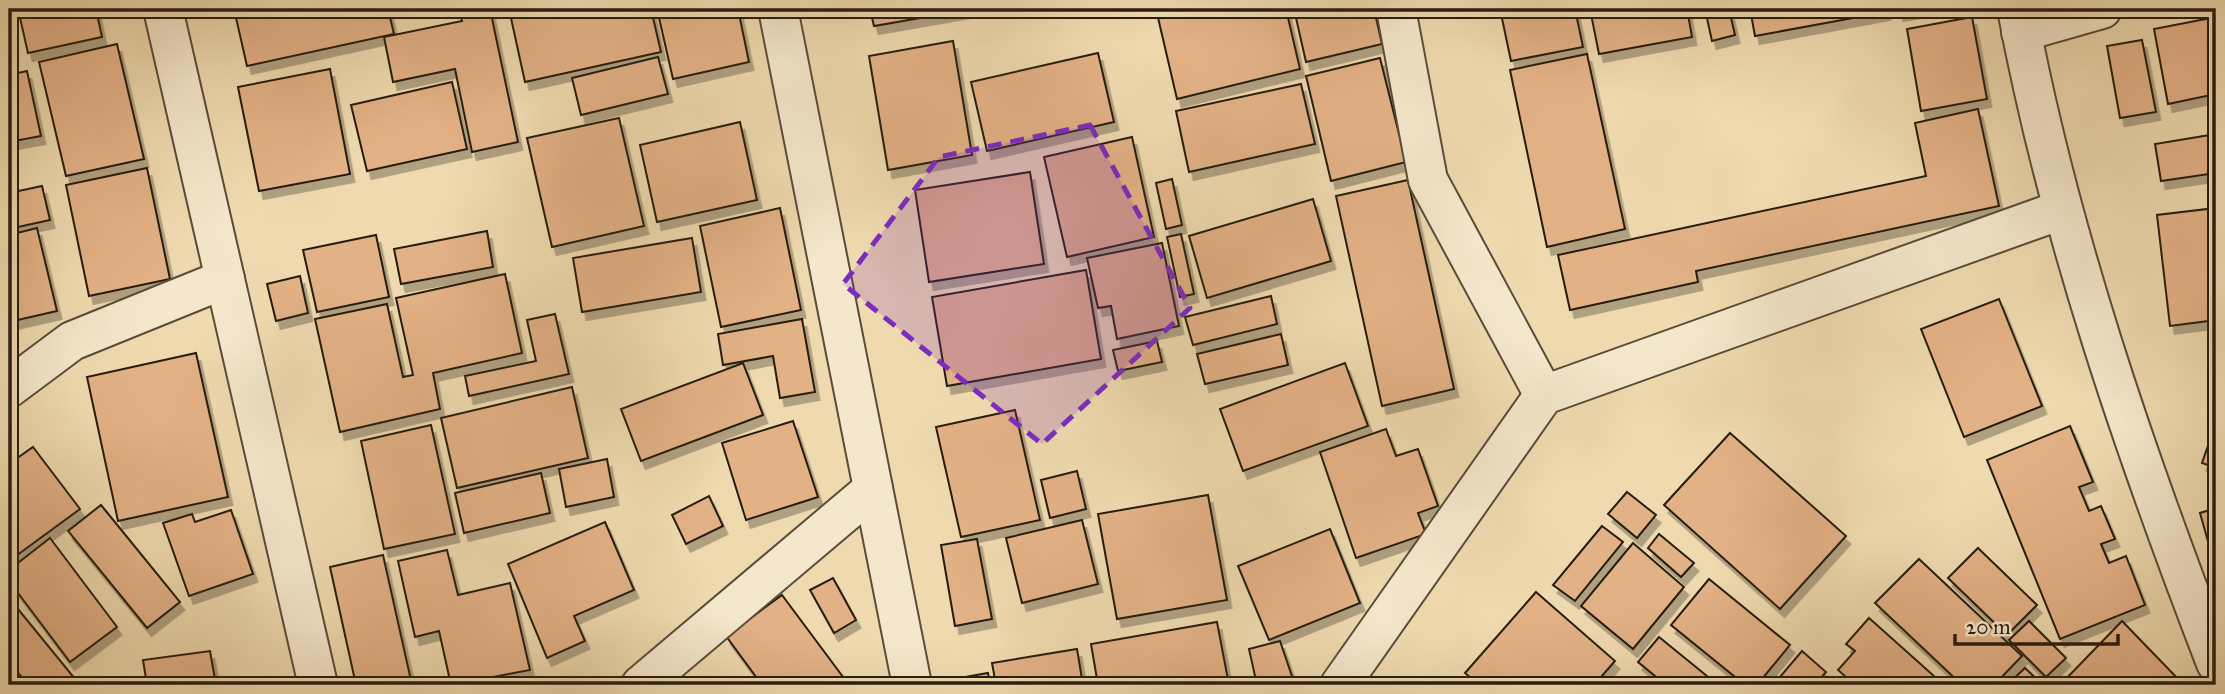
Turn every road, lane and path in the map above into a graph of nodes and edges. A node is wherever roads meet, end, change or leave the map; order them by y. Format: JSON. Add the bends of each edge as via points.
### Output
{"nodes":[{"id":1,"x":163,"y":9,"type":"edge"},
{"id":2,"x":778,"y":9,"type":"edge"},
{"id":3,"x":1396,"y":9,"type":"edge"},
{"id":4,"x":2102,"y":9,"type":"edge"},
{"id":5,"x":2019,"y":20,"type":"edge"},
{"id":6,"x":2062,"y":210,"type":"junction"},
{"id":7,"x":225,"y":279,"type":"junction"},
{"id":8,"x":9,"y":388,"type":"edge"},
{"id":9,"x":1544,"y":395,"type":"junction"},
{"id":10,"x":873,"y":489,"type":"junction"},
{"id":11,"x":2216,"y":663,"type":"edge"},
{"id":12,"x":318,"y":685,"type":"edge"},
{"id":13,"x":641,"y":685,"type":"edge"},
{"id":14,"x":912,"y":685,"type":"edge"},
{"id":15,"x":1340,"y":685,"type":"edge"}],
"edges":[{"from":1,"to":7,"type":"street"},
{"from":2,"to":10,"type":"street"},
{"from":3,"to":9,"type":"street","via":[[1428,180]]},
{"from":4,"to":5,"type":"street"},
{"from":5,"to":6,"type":"street"},
{"from":6,"to":9,"type":"street"},
{"from":6,"to":11,"type":"street","via":[[2160,519]]},
{"from":7,"to":8,"type":"street","via":[[72,341]]},
{"from":7,"to":12,"type":"street"},
{"from":9,"to":15,"type":"street"},
{"from":10,"to":13,"type":"street"},
{"from":10,"to":14,"type":"street"}]}
